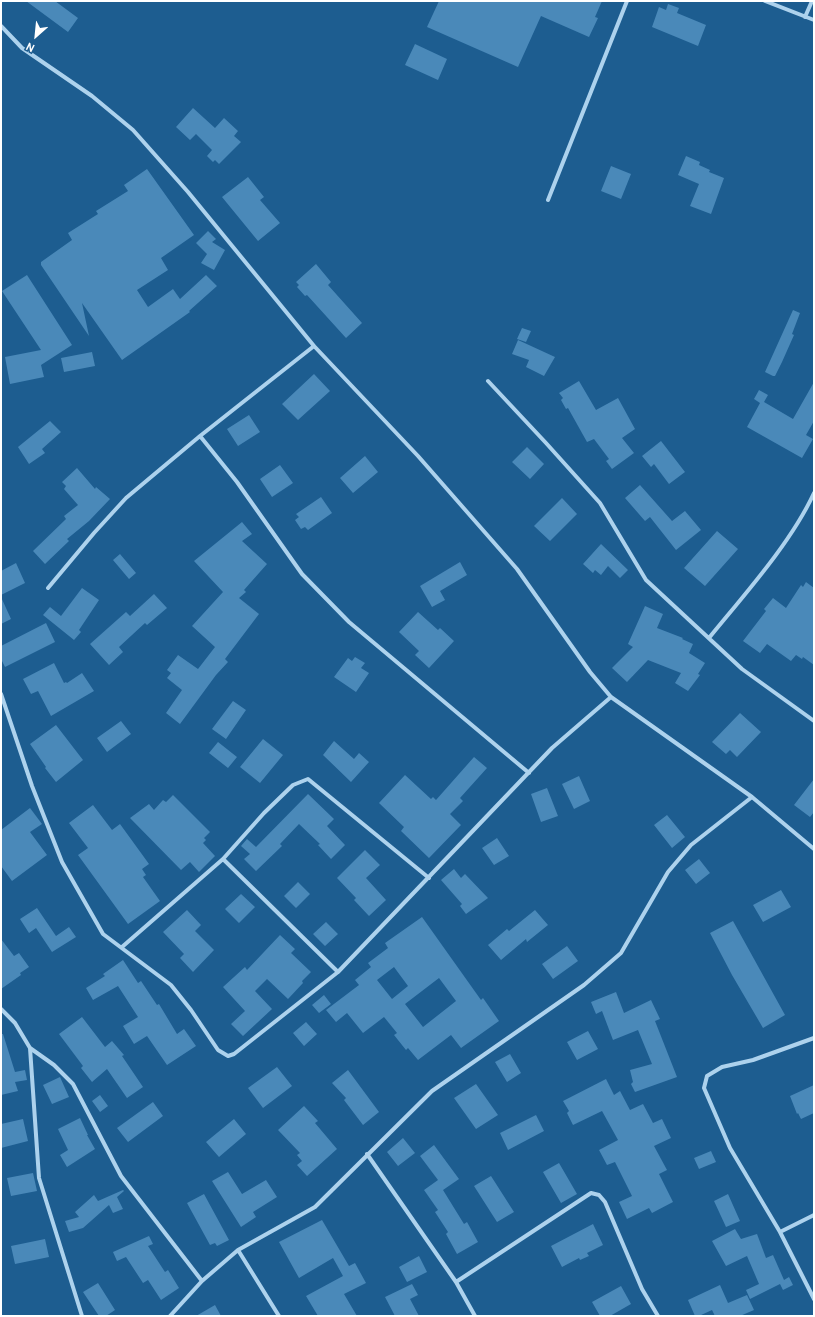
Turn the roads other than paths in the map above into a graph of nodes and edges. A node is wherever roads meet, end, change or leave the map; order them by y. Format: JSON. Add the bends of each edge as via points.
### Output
{"nodes":[{"id":1,"x":627,"y":1,"type":"edge"},
{"id":2,"x":765,"y":1,"type":"edge"},
{"id":3,"x":812,"y":1,"type":"edge"},
{"id":4,"x":805,"y":17,"type":"junction"},
{"id":5,"x":814,"y":20,"type":"edge"},
{"id":6,"x":1,"y":26,"type":"edge"},
{"id":7,"x":548,"y":200,"type":"dead end"},
{"id":8,"x":314,"y":346,"type":"junction"},
{"id":9,"x":488,"y":381,"type":"dead end"},
{"id":10,"x":200,"y":436,"type":"junction"},
{"id":11,"x":814,"y":493,"type":"edge"},
{"id":12,"x":48,"y":588,"type":"dead end"},
{"id":13,"x":709,"y":638,"type":"junction"},
{"id":14,"x":1,"y":694,"type":"edge"},
{"id":15,"x":611,"y":697,"type":"junction"},
{"id":16,"x":3,"y":702,"type":"edge"},
{"id":17,"x":814,"y":721,"type":"edge"},
{"id":18,"x":529,"y":773,"type":"junction"},
{"id":19,"x":752,"y":797,"type":"junction"},
{"id":20,"x":814,"y":849,"type":"edge"},
{"id":21,"x":223,"y":859,"type":"junction"},
{"id":22,"x":429,"y":878,"type":"junction"},
{"id":23,"x":122,"y":947,"type":"junction"},
{"id":24,"x":338,"y":972,"type":"junction"},
{"id":25,"x":1,"y":1009,"type":"edge"},
{"id":26,"x":814,"y":1038,"type":"edge"},
{"id":27,"x":30,"y":1048,"type":"junction"},
{"id":28,"x":367,"y":1154,"type":"junction"},
{"id":29,"x":814,"y":1215,"type":"edge"},
{"id":30,"x":780,"y":1232,"type":"junction"},
{"id":31,"x":238,"y":1250,"type":"junction"},
{"id":32,"x":202,"y":1282,"type":"junction"},
{"id":33,"x":456,"y":1282,"type":"junction"},
{"id":34,"x":814,"y":1299,"type":"edge"},
{"id":35,"x":82,"y":1316,"type":"edge"},
{"id":36,"x":170,"y":1316,"type":"edge"},
{"id":37,"x":279,"y":1316,"type":"edge"},
{"id":38,"x":475,"y":1316,"type":"edge"},
{"id":39,"x":658,"y":1316,"type":"edge"}],
"edges":[{"from":1,"to":7,"type":"street"},
{"from":2,"to":4,"type":"street"},
{"from":3,"to":4,"type":"street"},
{"from":4,"to":5,"type":"street"},
{"from":6,"to":8,"type":"street","via":[[22,48],[92,96],[133,130],[188,192]]},
{"from":8,"to":10,"type":"street"},
{"from":8,"to":15,"type":"street","via":[[418,456],[517,568],[590,672]]},
{"from":9,"to":13,"type":"street","via":[[600,503],[646,580]]},
{"from":10,"to":12,"type":"street","via":[[126,498]]},
{"from":10,"to":18,"type":"street","via":[[237,482],[302,574],[338,612]]},
{"from":11,"to":13,"type":"street","via":[[807,508],[766,568]]},
{"from":13,"to":17,"type":"street","via":[[742,669]]},
{"from":14,"to":16,"type":"street"},
{"from":15,"to":18,"type":"street","via":[[552,748]]},
{"from":15,"to":19,"type":"street"},
{"from":16,"to":23,"type":"street","via":[[62,862],[103,934]]},
{"from":18,"to":22,"type":"street"},
{"from":19,"to":20,"type":"street"},
{"from":19,"to":28,"type":"street","via":[[691,845],[668,872],[621,953],[584,985],[432,1091]]},
{"from":21,"to":22,"type":"street","via":[[293,785],[308,779]]},
{"from":21,"to":23,"type":"street"},
{"from":21,"to":24,"type":"street"},
{"from":22,"to":24,"type":"street"},
{"from":23,"to":24,"type":"street","via":[[170,985],[191,1010],[218,1050],[228,1056],[234,1054]]},
{"from":25,"to":27,"type":"street","via":[[15,1023]]},
{"from":26,"to":30,"type":"street","via":[[753,1060],[722,1067],[707,1076],[704,1088],[730,1148]]},
{"from":27,"to":32,"type":"street","via":[[72,1084],[121,1176]]},
{"from":27,"to":35,"type":"street","via":[[39,1178]]},
{"from":28,"to":31,"type":"street","via":[[315,1207]]},
{"from":28,"to":33,"type":"street"},
{"from":29,"to":30,"type":"street"},
{"from":30,"to":34,"type":"street"},
{"from":31,"to":32,"type":"street"},
{"from":31,"to":37,"type":"street"},
{"from":32,"to":36,"type":"street"},
{"from":33,"to":38,"type":"street"},
{"from":33,"to":39,"type":"street","via":[[591,1193],[599,1195],[605,1202],[642,1289]]}]}
